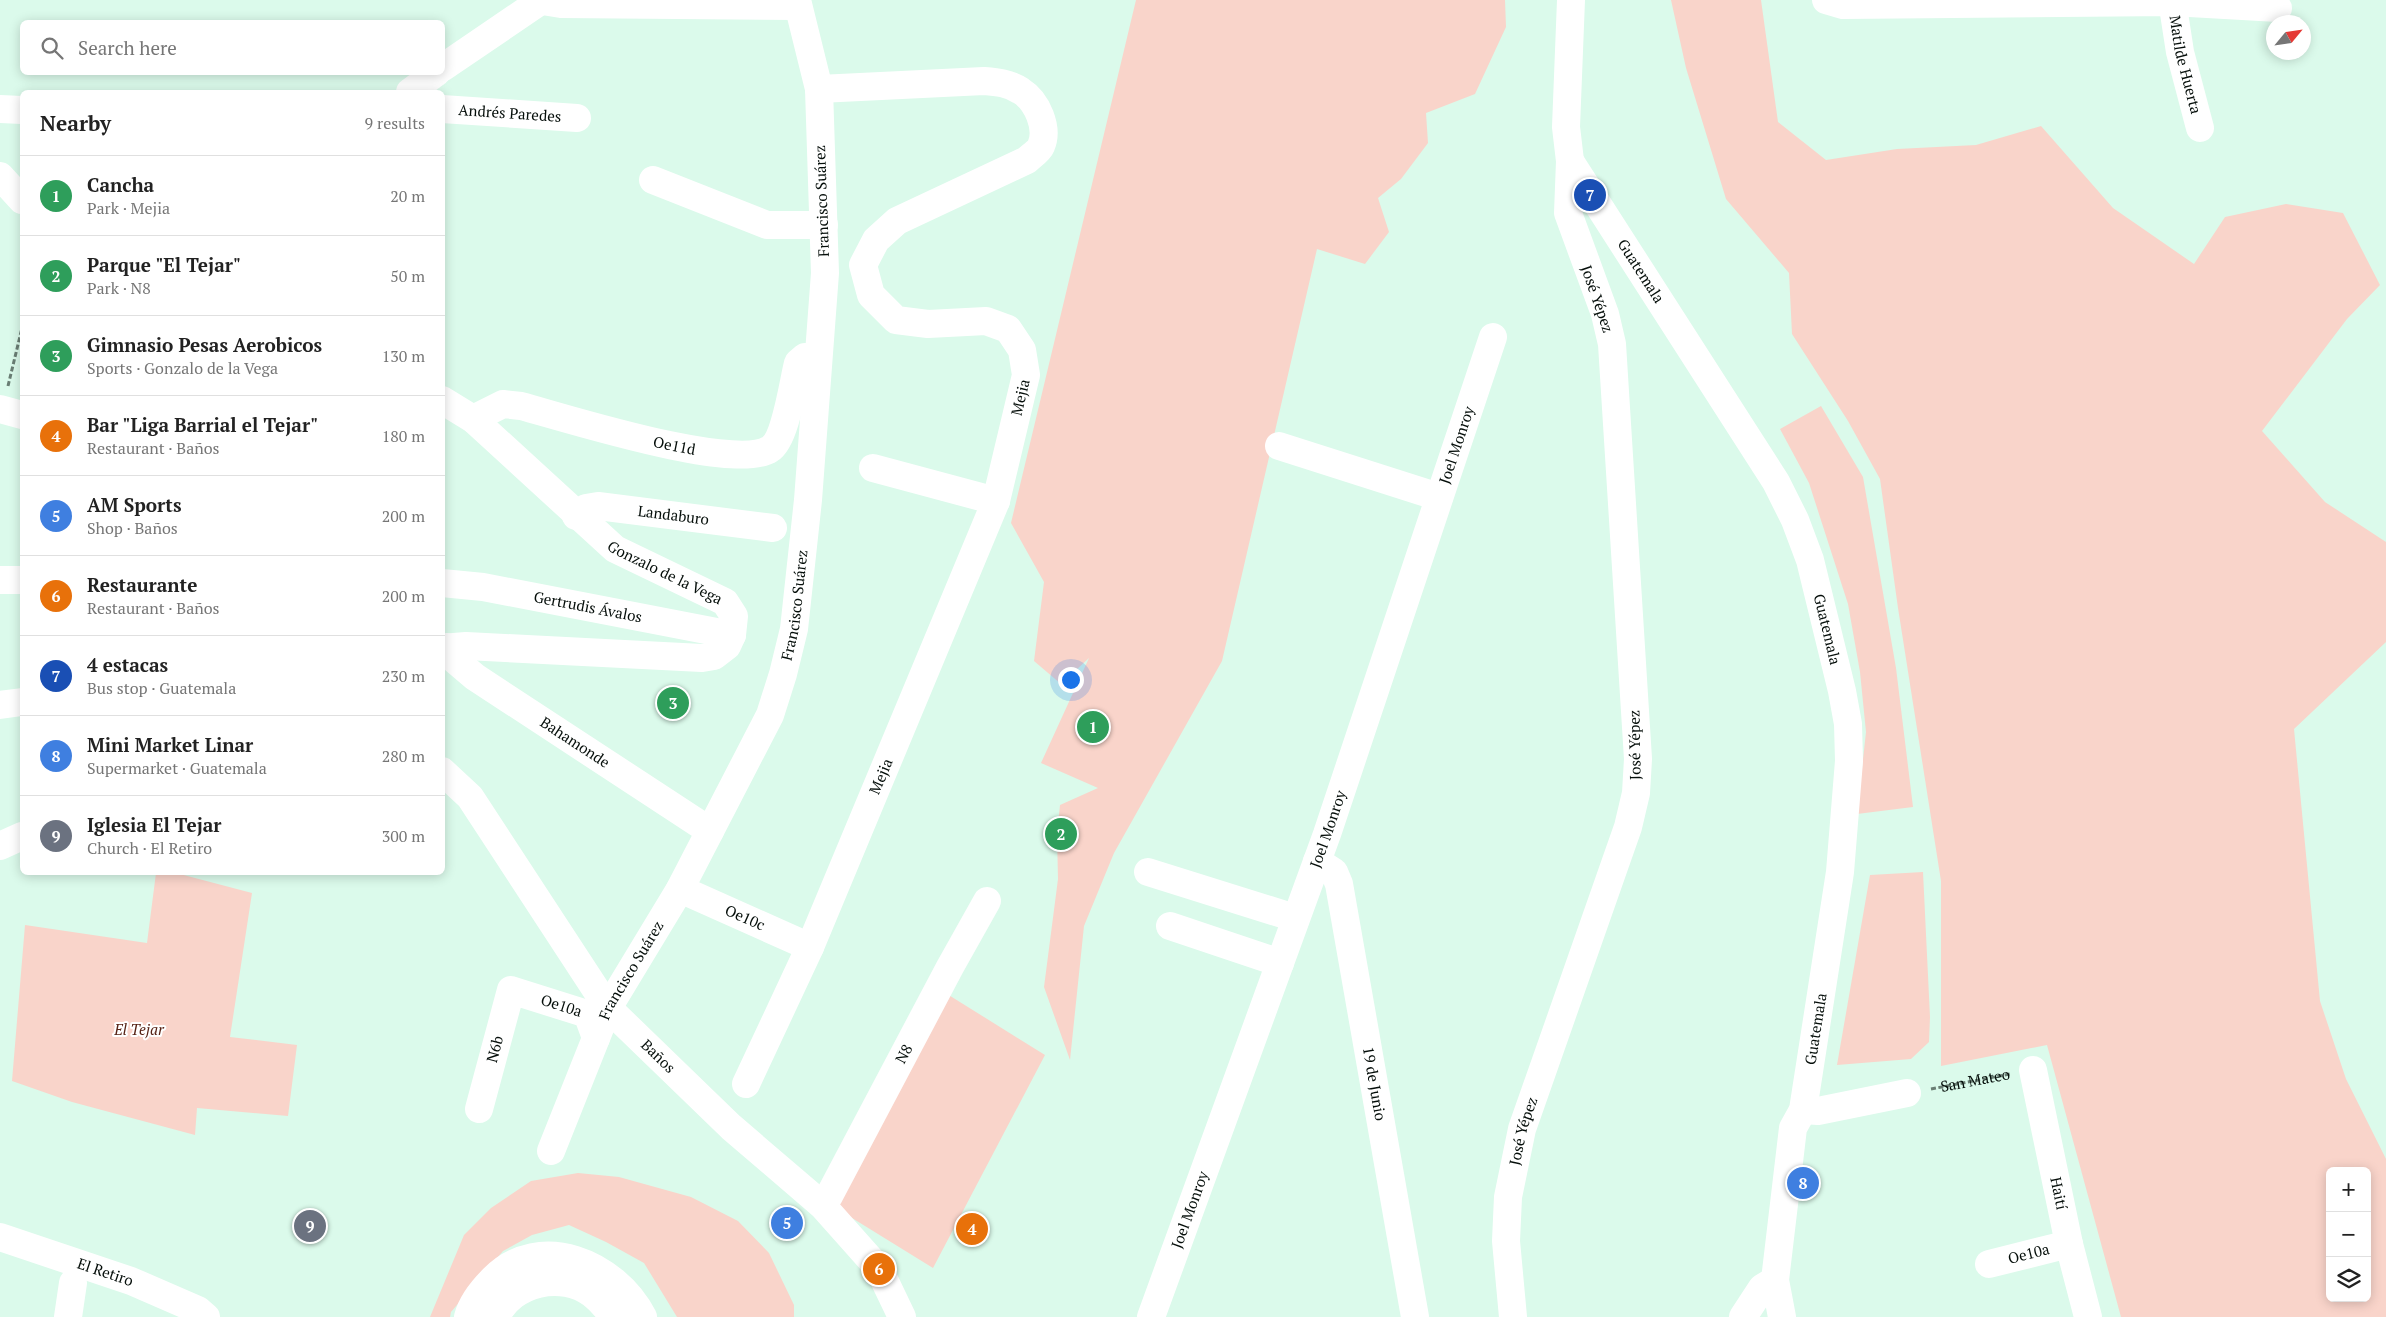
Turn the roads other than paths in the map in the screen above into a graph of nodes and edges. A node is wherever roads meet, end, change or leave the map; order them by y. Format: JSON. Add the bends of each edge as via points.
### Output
{"nodes":[{"id":1,"x":536,"y":0,"type":"edge"},
{"id":2,"x":541,"y":0,"type":"edge"},
{"id":3,"x":1826,"y":0,"type":"edge"},
{"id":4,"x":2172,"y":1,"type":"edge"},
{"id":5,"x":798,"y":3,"type":"edge"},
{"id":6,"x":1574,"y":5,"type":"edge"},
{"id":7,"x":2278,"y":8,"type":"dead end"},
{"id":8,"x":445,"y":66,"type":"edge"},
{"id":9,"x":433,"y":75,"type":"edge"},
{"id":10,"x":819,"y":89,"type":"junction"},
{"id":11,"x":413,"y":90,"type":"edge"},
{"id":12,"x":0,"y":109,"type":"edge"},
{"id":13,"x":445,"y":109,"type":"edge"},
{"id":14,"x":20,"y":110,"type":"edge"},
{"id":15,"x":577,"y":118,"type":"dead end"},
{"id":16,"x":2200,"y":128,"type":"dead end"},
{"id":17,"x":1570,"y":161,"type":"junction"},
{"id":18,"x":0,"y":176,"type":"edge"},
{"id":19,"x":653,"y":180,"type":"dead end"},
{"id":20,"x":20,"y":198,"type":"edge"},
{"id":21,"x":824,"y":225,"type":"junction"},
{"id":22,"x":1493,"y":337,"type":"dead end"},
{"id":23,"x":817,"y":358,"type":"junction"},
{"id":24,"x":445,"y":402,"type":"edge"},
{"id":25,"x":473,"y":419,"type":"junction"},
{"id":26,"x":1279,"y":446,"type":"dead end"},
{"id":27,"x":873,"y":468,"type":"dead end"},
{"id":28,"x":1439,"y":498,"type":"junction"},
{"id":29,"x":996,"y":501,"type":"junction"},
{"id":30,"x":576,"y":516,"type":"junction"},
{"id":31,"x":773,"y":528,"type":"dead end"},
{"id":32,"x":446,"y":577,"type":"edge"},
{"id":33,"x":0,"y":580,"type":"edge"},
{"id":34,"x":20,"y":580,"type":"edge"},
{"id":35,"x":732,"y":635,"type":"junction"},
{"id":36,"x":445,"y":648,"type":"edge"},
{"id":37,"x":445,"y":649,"type":"edge"},
{"id":38,"x":20,"y":702,"type":"edge"},
{"id":39,"x":0,"y":705,"type":"edge"},
{"id":40,"x":445,"y":775,"type":"edge"},
{"id":41,"x":710,"y":831,"type":"junction"},
{"id":42,"x":20,"y":837,"type":"edge"},
{"id":43,"x":0,"y":846,"type":"edge"},
{"id":44,"x":1317,"y":861,"type":"junction"},
{"id":45,"x":1148,"y":872,"type":"dead end"},
{"id":46,"x":680,"y":889,"type":"junction"},
{"id":47,"x":987,"y":901,"type":"dead end"},
{"id":48,"x":1295,"y":918,"type":"junction"},
{"id":49,"x":1170,"y":926,"type":"dead end"},
{"id":50,"x":810,"y":947,"type":"junction"},
{"id":51,"x":1280,"y":963,"type":"junction"},
{"id":52,"x":511,"y":990,"type":"joint"},
{"id":53,"x":608,"y":1008,"type":"junction"},
{"id":54,"x":596,"y":1038,"type":"junction"},
{"id":55,"x":2033,"y":1070,"type":"road end"},
{"id":56,"x":746,"y":1084,"type":"dead end"},
{"id":57,"x":1917,"y":1091,"type":"road end"},
{"id":58,"x":480,"y":1108,"type":"dead end"},
{"id":59,"x":1803,"y":1110,"type":"junction"},
{"id":60,"x":551,"y":1151,"type":"dead end"},
{"id":61,"x":822,"y":1205,"type":"junction"},
{"id":62,"x":0,"y":1237,"type":"edge"},
{"id":63,"x":2069,"y":1244,"type":"junction"},
{"id":64,"x":1989,"y":1264,"type":"dead end"},
{"id":65,"x":1775,"y":1280,"type":"junction"},
{"id":66,"x":73,"y":1283,"type":"dead end"},
{"id":67,"x":68,"y":1317,"type":"edge"},
{"id":68,"x":206,"y":1317,"type":"edge"},
{"id":69,"x":468,"y":1317,"type":"edge"},
{"id":70,"x":496,"y":1317,"type":"edge"},
{"id":71,"x":613,"y":1317,"type":"edge"},
{"id":72,"x":643,"y":1317,"type":"edge"},
{"id":73,"x":902,"y":1317,"type":"edge"},
{"id":74,"x":1152,"y":1317,"type":"edge"},
{"id":75,"x":1415,"y":1317,"type":"edge"},
{"id":76,"x":1513,"y":1317,"type":"edge"},
{"id":77,"x":1743,"y":1317,"type":"edge"},
{"id":78,"x":1782,"y":1317,"type":"edge"},
{"id":79,"x":2088,"y":1317,"type":"edge"}],
"edges":[{"from":1,"to":2,"type":"street"},
{"from":2,"to":5,"type":"street","via":[[561,4]]},
{"from":2,"to":8,"type":"street"},
{"from":3,"to":4,"type":"street","via":[[1842,5]]},
{"from":4,"to":7,"type":"street"},
{"from":4,"to":16,"type":"street","name":"Matilde Huerta","via":[[2180,52]]},
{"from":5,"to":10,"type":"street","name":"Francisco Suárez"},
{"from":6,"to":17,"type":"street","name":"Guatemala","via":[[1566,127]]},
{"from":9,"to":11,"type":"street"},
{"from":10,"to":21,"type":"street","name":"Francisco Suárez"},
{"from":10,"to":29,"type":"street","name":"Mejia","via":[[984,81],[1005,83],[1023,92],[1036,108],[1044,128],[1041,147],[1027,160],[897,221],[876,240],[863,265],[871,294],[896,320],[928,324],[986,321],[1008,329],[1022,350],[1026,374]]},
{"from":12,"to":14,"type":"street"},
{"from":13,"to":15,"type":"street","name":"Andrés Paredes"},
{"from":17,"to":59,"type":"street","name":"Guatemala","via":[[1776,482],[1810,560],[1840,681],[1848,724],[1849,761],[1841,862]]},
{"from":17,"to":76,"type":"street","name":"José Yépez","via":[[1568,213],[1605,314],[1612,344],[1638,759],[1636,792],[1628,827],[1522,1129],[1508,1197],[1506,1241]]},
{"from":18,"to":20,"type":"street"},
{"from":19,"to":21,"type":"street","via":[[767,225]]},
{"from":21,"to":23,"type":"street","name":"Francisco Suárez","via":[[825,273]]},
{"from":22,"to":28,"type":"street","name":"Joel Monroy"},
{"from":23,"to":25,"type":"street","name":"Oe11d","via":[[805,357],[798,363],[780,437],[771,448],[756,454],[698,452],[521,406],[503,404]]},
{"from":23,"to":41,"type":"street","name":"Francisco Suárez","via":[[808,500],[794,628],[770,715]]},
{"from":24,"to":25,"type":"street","name":"Gonzalo de la Vega"},
{"from":25,"to":30,"type":"street","name":"Gonzalo de la Vega"},
{"from":26,"to":28,"type":"street"},
{"from":27,"to":29,"type":"street"},
{"from":28,"to":44,"type":"street","name":"Joel Monroy"},
{"from":29,"to":50,"type":"street","name":"Mejia"},
{"from":30,"to":31,"type":"street","name":"Landaburo","via":[[586,508],[598,506]]},
{"from":30,"to":35,"type":"street","name":"Gonzalo de la Vega","via":[[615,549],[725,602],[734,616]]},
{"from":32,"to":35,"type":"street","name":"Gertrudis Ávalos"},
{"from":33,"to":34,"type":"street"},
{"from":35,"to":36,"type":"street","via":[[727,646],[714,656],[702,658],[466,646]]},
{"from":37,"to":41,"type":"street","name":"Bahamonde","via":[[475,677]]},
{"from":38,"to":39,"type":"street"},
{"from":40,"to":53,"type":"street","name":"Baños","via":[[470,797]]},
{"from":41,"to":46,"type":"street","name":"Francisco Suárez"},
{"from":42,"to":43,"type":"street"},
{"from":44,"to":48,"type":"street","name":"Joel Monroy"},
{"from":44,"to":75,"type":"street","name":"19 de Junio","via":[[1334,872],[1339,884]]},
{"from":45,"to":48,"type":"street"},
{"from":46,"to":50,"type":"street","name":"Oe10c"},
{"from":46,"to":53,"type":"street","name":"Francisco Suárez"},
{"from":47,"to":61,"type":"street","name":"N8","via":[[830,1196]]},
{"from":48,"to":51,"type":"street","name":"Joel Monroy"},
{"from":49,"to":51,"type":"street"},
{"from":50,"to":56,"type":"street","name":"Mejia"},
{"from":51,"to":74,"type":"street","name":"Joel Monroy"},
{"from":52,"to":54,"type":"street","name":"Oe10a","via":[[584,1013]]},
{"from":52,"to":58,"type":"street","name":"N6b"},
{"from":53,"to":54,"type":"street","name":"Francisco Suárez"},
{"from":53,"to":61,"type":"street","name":"Baños","via":[[731,1127]]},
{"from":54,"to":60,"type":"street","name":"Francisco Suárez"},
{"from":55,"to":63,"type":"street","name":"Haití"},
{"from":57,"to":59,"type":"street","via":[[1818,1111]]},
{"from":59,"to":65,"type":"street","name":"Guatemala","via":[[1793,1128]]},
{"from":61,"to":73,"type":"street","name":"Baños","via":[[879,1269]]},
{"from":62,"to":68,"type":"street","name":"El Retiro","via":[[131,1281],[198,1310]]},
{"from":63,"to":64,"type":"street","name":"Oe10a"},
{"from":63,"to":79,"type":"street","name":"Haití"},
{"from":65,"to":77,"type":"street","via":[[1762,1288]]},
{"from":65,"to":78,"type":"street","name":"Guatemala"},
{"from":66,"to":67,"type":"street"},
{"from":69,"to":72,"type":"street","via":[[481,1291],[503,1269],[523,1258],[551,1254],[569,1256],[598,1269],[637,1305]]},
{"from":70,"to":71,"type":"street","via":[[500,1308],[522,1288],[560,1282],[591,1293]]}]}
